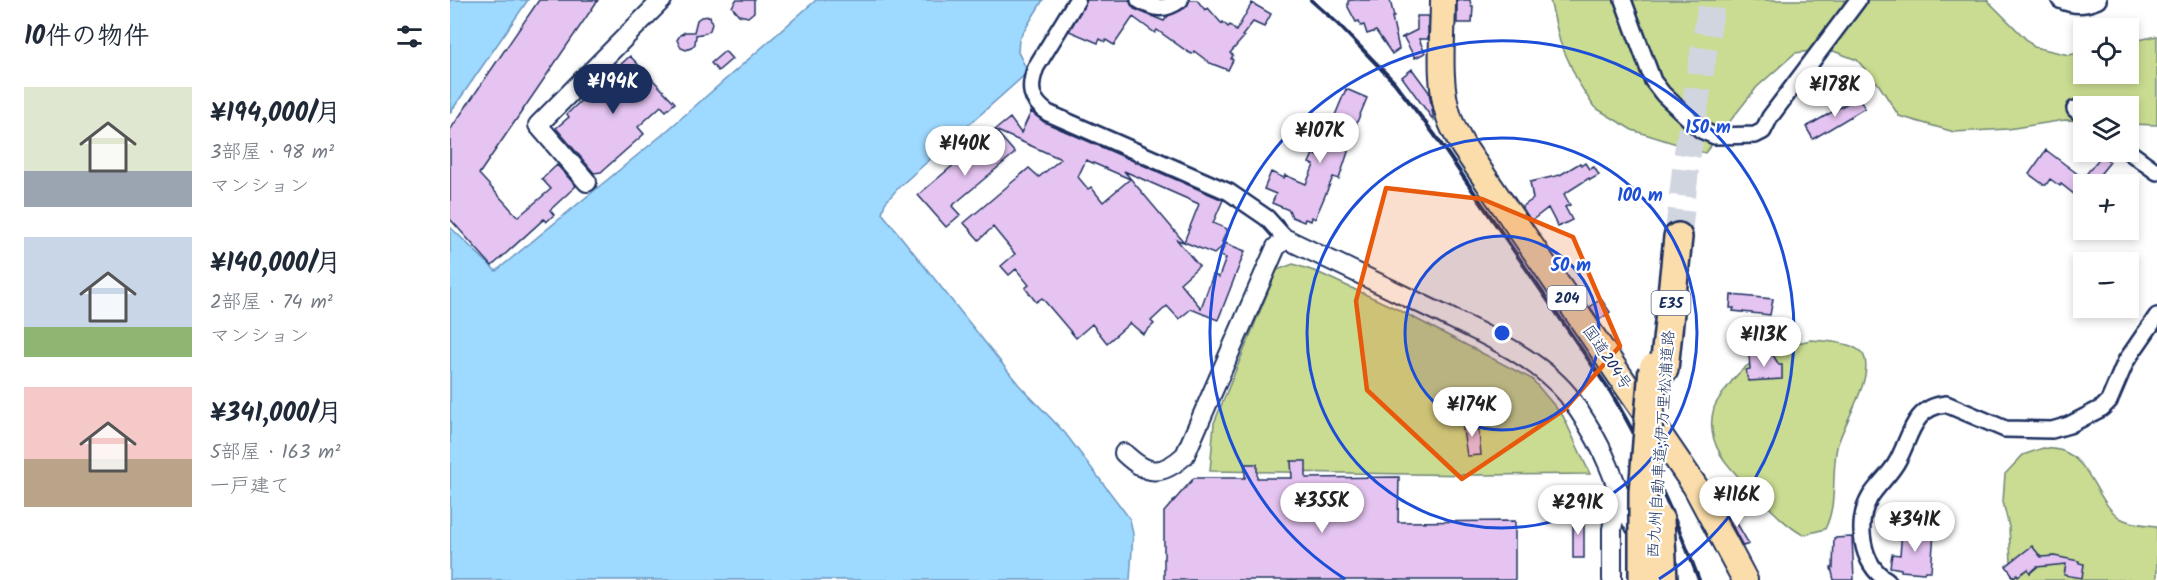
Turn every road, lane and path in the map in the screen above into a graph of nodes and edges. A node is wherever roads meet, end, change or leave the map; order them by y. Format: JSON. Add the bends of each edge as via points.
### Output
{"nodes":[{"id":1,"x":662,"y":0,"type":"edge"},
{"id":2,"x":1077,"y":0,"type":"edge"},
{"id":3,"x":1139,"y":0,"type":"edge"},
{"id":4,"x":1180,"y":0,"type":"edge"},
{"id":5,"x":1443,"y":0,"type":"edge"},
{"id":6,"x":1623,"y":0,"type":"edge"},
{"id":7,"x":1858,"y":0,"type":"edge"},
{"id":8,"x":2060,"y":0,"type":"edge"},
{"id":9,"x":2098,"y":0,"type":"edge"},
{"id":10,"x":2139,"y":159,"type":"edge"},
{"id":11,"x":2157,"y":172,"type":"edge"},
{"id":12,"x":586,"y":182,"type":"dead end"},
{"id":13,"x":1671,"y":236,"type":"tunnel mouth"},
{"id":14,"x":1286,"y":238,"type":"junction"},
{"id":15,"x":2157,"y":316,"type":"edge"},
{"id":16,"x":1658,"y":369,"type":"junction"},
{"id":17,"x":1124,"y":453,"type":"dead end"},
{"id":18,"x":1619,"y":493,"type":"junction"},
{"id":19,"x":1612,"y":580,"type":"edge"},
{"id":20,"x":1642,"y":580,"type":"edge"},
{"id":21,"x":1650,"y":580,"type":"edge"},
{"id":22,"x":1663,"y":580,"type":"edge"},
{"id":23,"x":1675,"y":580,"type":"edge"},
{"id":24,"x":1744,"y":580,"type":"edge"},
{"id":25,"x":1887,"y":580,"type":"edge"}],
"edges":[{"from":1,"to":12,"type":"street","via":[[538,125]]},
{"from":2,"to":14,"type":"street","via":[[1036,67],[1032,92],[1037,104],[1048,113],[1229,192],[1267,218]]},
{"from":3,"to":4,"type":"street","via":[[1156,8],[1170,8]]},
{"from":5,"to":24,"type":"highway","name":"国道204号","number":"204","via":[[1444,99],[1463,146],[1689,476]]},
{"from":6,"to":7,"type":"street","via":[[1653,81],[1701,130],[1715,136],[1755,135],[1764,131],[1770,117]]},
{"from":8,"to":9,"type":"street","via":[[2077,6]]},
{"from":10,"to":11,"type":"street"},
{"from":13,"to":16,"type":"highway","name":"西九州自動車道;伊万里松浦道路","number":"E35"},
{"from":14,"to":17,"type":"street","via":[[1276,247],[1185,455],[1158,472],[1137,466]]},
{"from":14,"to":18,"type":"street","via":[[1500,343],[1537,367],[1566,393],[1588,424]]},
{"from":15,"to":25,"type":"street","via":[[2126,361],[2109,401],[2069,425],[2052,430],[2005,429],[1946,404],[1925,410],[1898,460],[1864,508],[1867,559]]},
{"from":16,"to":20,"type":"highway","name":"西九州自動車道;伊万里松浦道路","number":"E35","bridge":true,"via":[[1643,492]]},
{"from":16,"to":21,"type":"highway","name":"西九州自動車道;伊万里松浦道路","number":"E35"},
{"from":16,"to":22,"type":"highway","bridge":true},
{"from":18,"to":19,"type":"street","via":[[1612,530]]},
{"from":18,"to":23,"type":"street","via":[[1637,531],[1672,569]]}]}
